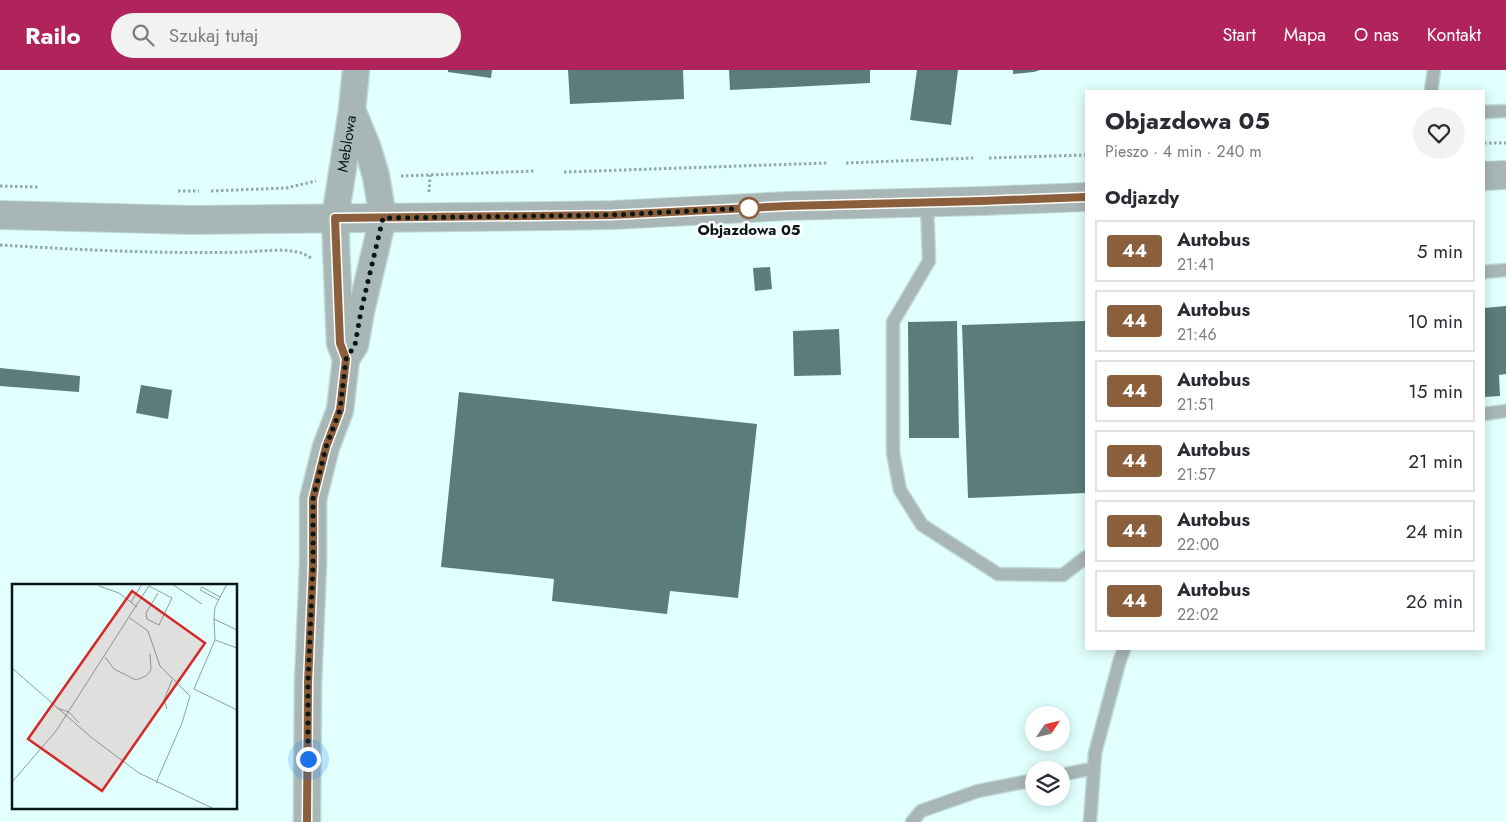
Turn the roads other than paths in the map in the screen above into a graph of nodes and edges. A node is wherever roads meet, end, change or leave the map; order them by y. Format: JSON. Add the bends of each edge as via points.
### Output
{"nodes":[{"id":1,"x":356,"y":70,"type":"edge"},
{"id":2,"x":1434,"y":70,"type":"edge"},
{"id":3,"x":1432,"y":90,"type":"edge"},
{"id":4,"x":352,"y":110,"type":"junction"},
{"id":5,"x":1506,"y":111,"type":"edge"},
{"id":6,"x":1485,"y":112,"type":"edge"},
{"id":7,"x":1506,"y":175,"type":"edge"},
{"id":8,"x":1485,"y":176,"type":"edge"},
{"id":9,"x":1085,"y":197,"type":"edge"},
{"id":10,"x":927,"y":203,"type":"junction"},
{"id":11,"x":0,"y":215,"type":"edge"},
{"id":12,"x":335,"y":218,"type":"junction"},
{"id":13,"x":383,"y":218,"type":"junction"},
{"id":14,"x":1506,"y":270,"type":"edge"},
{"id":15,"x":1485,"y":272,"type":"edge"},
{"id":16,"x":346,"y":359,"type":"junction"},
{"id":17,"x":1506,"y":411,"type":"edge"},
{"id":18,"x":1485,"y":414,"type":"edge"},
{"id":19,"x":1085,"y":557,"type":"edge"},
{"id":20,"x":1124,"y":650,"type":"edge"},
{"id":21,"x":1094,"y":768,"type":"junction"},
{"id":22,"x":1070,"y":773,"type":"edge"},
{"id":23,"x":1025,"y":782,"type":"edge"},
{"id":24,"x":307,"y":822,"type":"edge"},
{"id":25,"x":912,"y":822,"type":"edge"},
{"id":26,"x":1090,"y":822,"type":"edge"}],
"edges":[{"from":1,"to":4,"type":"street","name":"Meblowa"},
{"from":2,"to":3,"type":"lane"},
{"from":4,"to":12,"type":"street","name":"Meblowa"},
{"from":4,"to":13,"type":"street","via":[[376,176]]},
{"from":5,"to":6,"type":"lane"},
{"from":7,"to":8,"type":"street"},
{"from":9,"to":10,"type":"street"},
{"from":10,"to":13,"type":"street","via":[[604,215]]},
{"from":10,"to":19,"type":"lane","via":[[929,261],[893,322],[893,453],[900,490],[922,525],[998,574],[1063,575]]},
{"from":11,"to":12,"type":"street","via":[[191,220]]},
{"from":12,"to":13,"type":"street"},
{"from":12,"to":16,"type":"street","name":"Meblowa","via":[[340,343]]},
{"from":13,"to":16,"type":"street","via":[[355,345]]},
{"from":14,"to":15,"type":"lane"},
{"from":16,"to":24,"type":"street","via":[[340,410],[326,447],[313,499]]},
{"from":17,"to":18,"type":"lane"},
{"from":20,"to":21,"type":"lane","via":[[1104,713],[1094,753]]},
{"from":21,"to":22,"type":"lane"},
{"from":21,"to":26,"type":"lane"},
{"from":23,"to":25,"type":"lane","via":[[978,791],[921,811]]}]}
